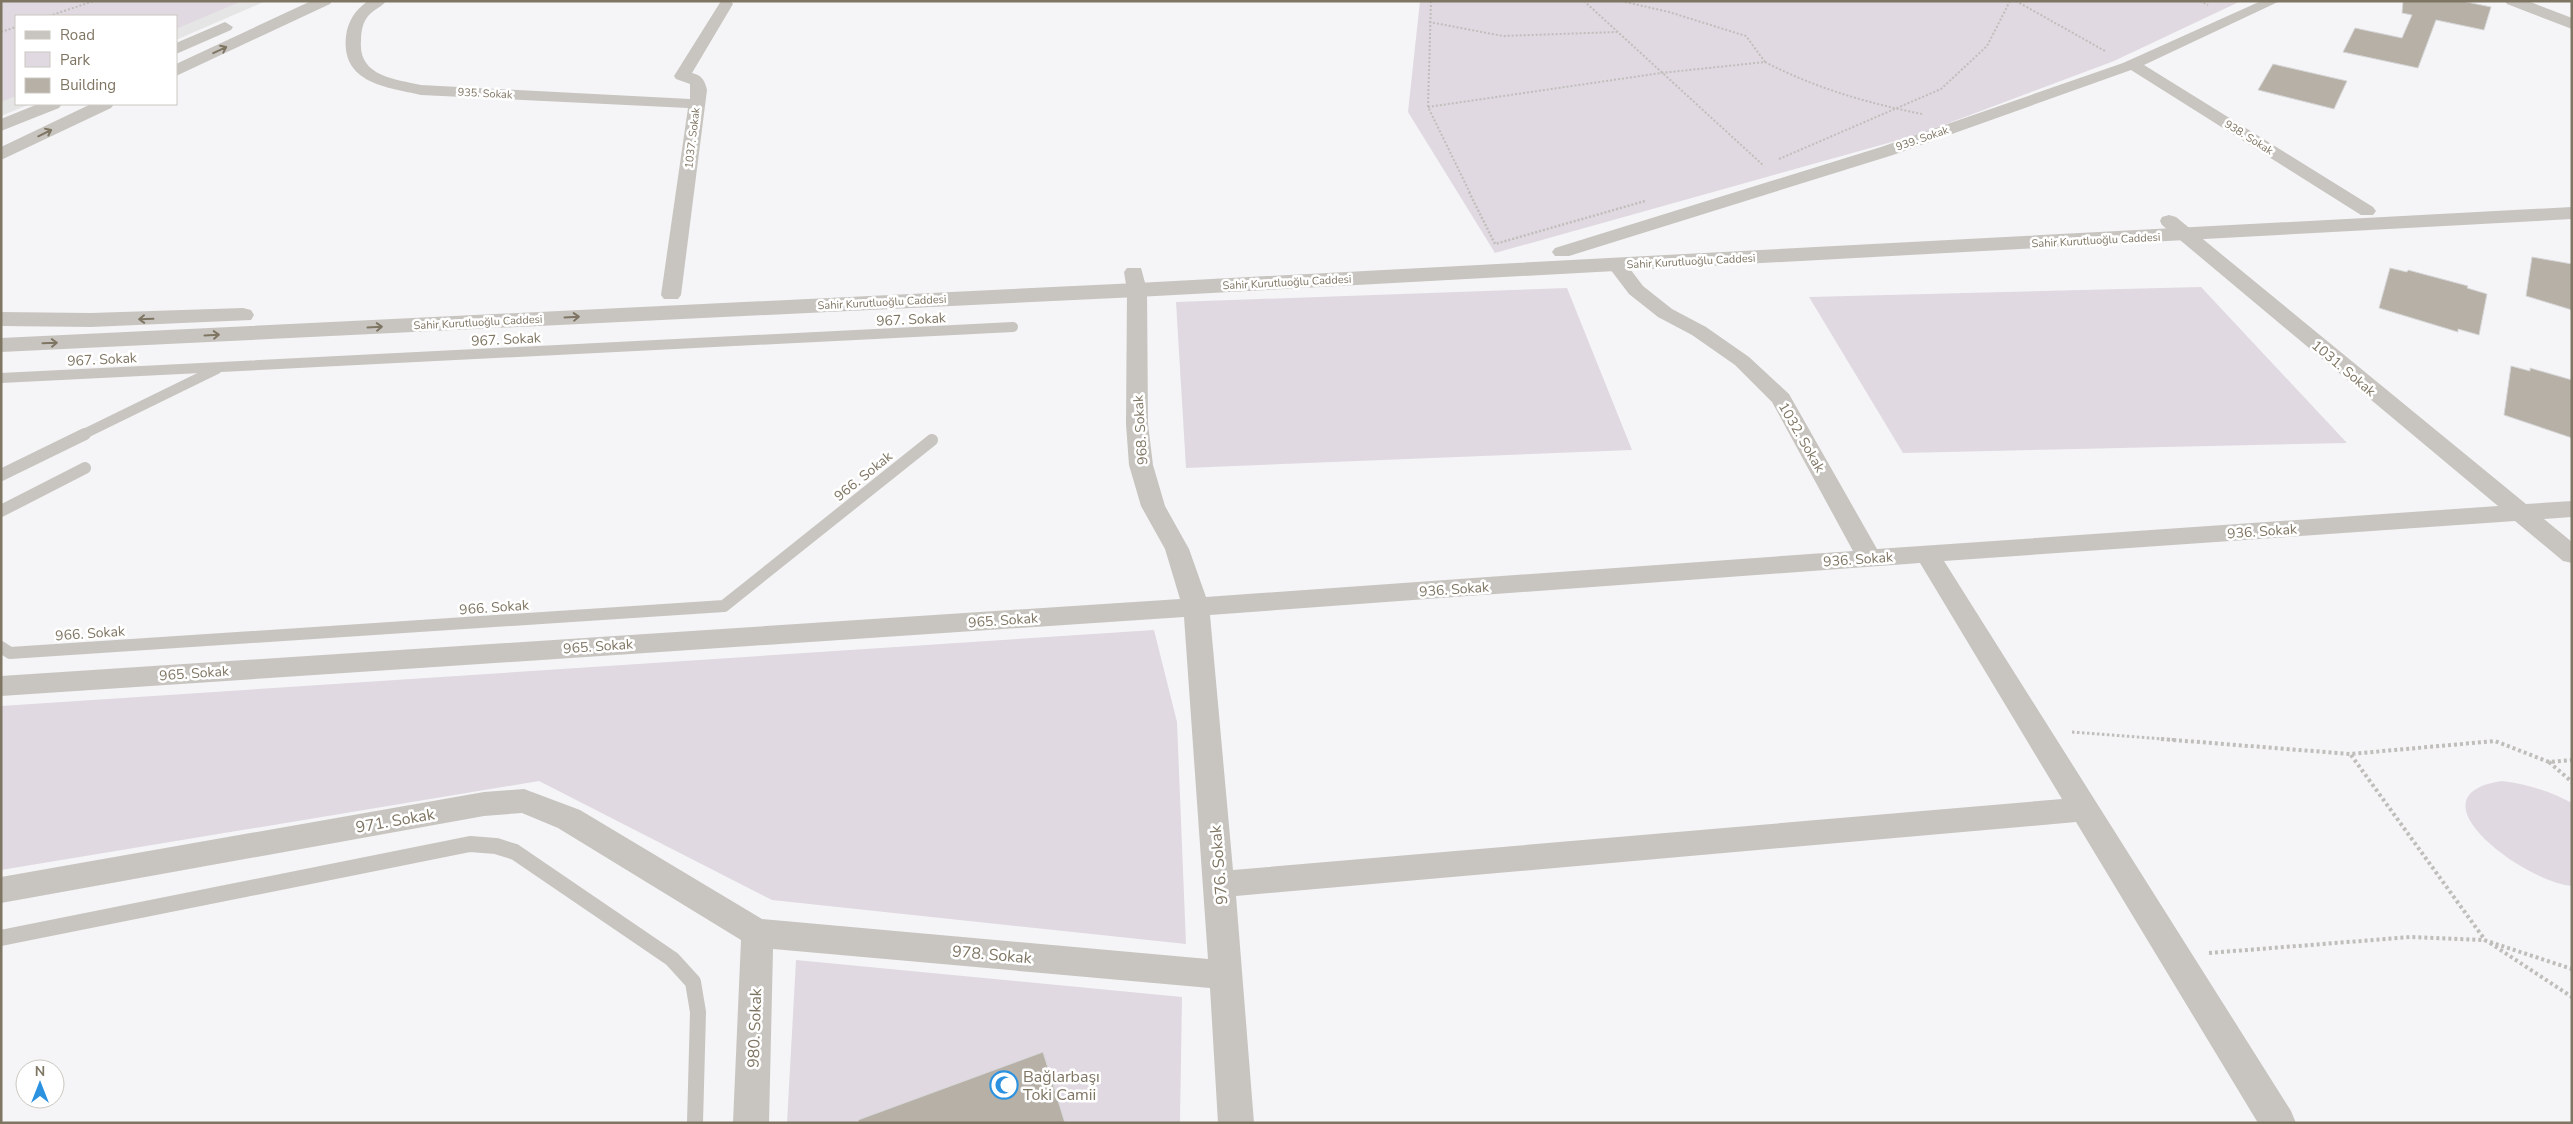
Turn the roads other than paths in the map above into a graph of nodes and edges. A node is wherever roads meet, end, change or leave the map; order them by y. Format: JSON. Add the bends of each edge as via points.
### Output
{"nodes":[{"id":1,"x":324,"y":1,"type":"edge"},
{"id":2,"x":379,"y":1,"type":"edge"},
{"id":3,"x":2273,"y":1,"type":"edge"},
{"id":4,"x":2513,"y":1,"type":"edge"},
{"id":5,"x":726,"y":4,"type":"dead end"},
{"id":6,"x":238,"y":22,"type":"dead end"},
{"id":7,"x":2572,"y":24,"type":"edge"},
{"id":8,"x":178,"y":48,"type":"edge"},
{"id":9,"x":2130,"y":65,"type":"junction"},
{"id":10,"x":178,"y":70,"type":"edge"},
{"id":11,"x":696,"y":104,"type":"junction"},
{"id":12,"x":51,"y":105,"type":"edge"},
{"id":13,"x":103,"y":105,"type":"edge"},
{"id":14,"x":1,"y":126,"type":"edge"},
{"id":15,"x":1,"y":154,"type":"edge"},
{"id":16,"x":2572,"y":198,"type":"edge"},
{"id":17,"x":2367,"y":211,"type":"junction"},
{"id":18,"x":2572,"y":213,"type":"edge"},
{"id":19,"x":2176,"y":228,"type":"junction"},
{"id":20,"x":1562,"y":252,"type":"junction"},
{"id":21,"x":1617,"y":265,"type":"junction"},
{"id":22,"x":1136,"y":281,"type":"junction"},
{"id":23,"x":671,"y":295,"type":"junction"},
{"id":24,"x":1,"y":319,"type":"edge"},
{"id":25,"x":1013,"y":327,"type":"dead end"},
{"id":26,"x":1,"y":345,"type":"edge"},
{"id":27,"x":222,"y":367,"type":"junction"},
{"id":28,"x":1,"y":378,"type":"edge"},
{"id":29,"x":932,"y":440,"type":"dead end"},
{"id":30,"x":85,"y":468,"type":"dead end"},
{"id":31,"x":1,"y":475,"type":"edge"},
{"id":32,"x":2572,"y":509,"type":"edge"},
{"id":33,"x":1,"y":511,"type":"edge"},
{"id":34,"x":2521,"y":514,"type":"junction"},
{"id":35,"x":1926,"y":554,"type":"junction"},
{"id":36,"x":2572,"y":555,"type":"edge"},
{"id":37,"x":1869,"y":558,"type":"junction"},
{"id":38,"x":1196,"y":608,"type":"junction"},
{"id":39,"x":1,"y":647,"type":"edge"},
{"id":40,"x":1,"y":686,"type":"edge"},
{"id":41,"x":2082,"y":809,"type":"junction"},
{"id":42,"x":1220,"y":884,"type":"junction"},
{"id":43,"x":1,"y":890,"type":"edge"},
{"id":44,"x":757,"y":933,"type":"junction"},
{"id":45,"x":1,"y":938,"type":"edge"},
{"id":46,"x":1226,"y":975,"type":"junction"},
{"id":47,"x":694,"y":1123,"type":"edge"},
{"id":48,"x":751,"y":1123,"type":"edge"},
{"id":49,"x":1236,"y":1123,"type":"edge"},
{"id":50,"x":2278,"y":1123,"type":"edge"}],
"edges":[{"from":10,"to":1,"type":"street","one_way":true},
{"from":2,"to":11,"type":"street","name":"935. Sokak","via":[[363,10],[354,24],[352,52],[358,66],[378,79],[421,90]]},
{"from":3,"to":9,"type":"street","name":"939. Sokak"},
{"from":4,"to":7,"type":"street"},
{"from":5,"to":11,"type":"street","name":"1037. Sokak","via":[[682,76],[693,78],[698,83]]},
{"from":6,"to":8,"type":"street"},
{"from":9,"to":17,"type":"street","name":"938. Sokak"},
{"from":9,"to":20,"type":"street","name":"939. Sokak","via":[[1887,150]]},
{"from":11,"to":23,"type":"street","name":"1037. Sokak"},
{"from":12,"to":14,"type":"street"},
{"from":15,"to":13,"type":"street","one_way":true},
{"from":16,"to":17,"type":"street","name":"Sahir Kurutluoğlu Caddesi"},
{"from":17,"to":19,"type":"street","name":"Sahir Kurutluoğlu Caddesi"},
{"from":18,"to":19,"type":"street","name":"Sahir Kurutluoğlu Caddesi"},
{"from":19,"to":20,"type":"street","name":"Sahir Kurutluoğlu Caddesi"},
{"from":19,"to":21,"type":"street","name":"Sahir Kurutluoğlu Caddesi"},
{"from":19,"to":34,"type":"street","name":"1031. Sokak"},
{"from":20,"to":22,"type":"street","name":"Sahir Kurutluoğlu Caddesi"},
{"from":21,"to":22,"type":"street","name":"Sahir Kurutluoğlu Caddesi"},
{"from":21,"to":37,"type":"street","name":"1032. Sokak","via":[[1636,290],[1657,307],[1742,360],[1781,399]]},
{"from":22,"to":23,"type":"street","name":"Sahir Kurutluoğlu Caddesi"},
{"from":26,"to":22,"type":"street","name":"Sahir Kurutluoğlu Caddesi","one_way":true},
{"from":22,"to":38,"type":"street","name":"968. Sokak","via":[[1137,424],[1141,464],[1153,506],[1177,549]]},
{"from":23,"to":24,"type":"street","name":"Sahir Kurutluoğlu Caddesi","one_way":true,"via":[[148,319]]},
{"from":25,"to":27,"type":"lane","name":"967. Sokak"},
{"from":27,"to":28,"type":"lane","name":"967. Sokak"},
{"from":27,"to":31,"type":"lane"},
{"from":29,"to":39,"type":"lane","name":"966. Sokak","via":[[724,606],[10,653]]},
{"from":30,"to":33,"type":"lane"},
{"from":32,"to":34,"type":"street","name":"936. Sokak"},
{"from":34,"to":35,"type":"street","name":"936. Sokak"},
{"from":34,"to":36,"type":"street","name":"1031. Sokak"},
{"from":35,"to":37,"type":"street","name":"936. Sokak"},
{"from":35,"to":41,"type":"street"},
{"from":37,"to":38,"type":"street","name":"936. Sokak"},
{"from":38,"to":40,"type":"street","name":"965. Sokak"},
{"from":38,"to":42,"type":"street","name":"976. Sokak"},
{"from":41,"to":42,"type":"street"},
{"from":41,"to":50,"type":"street"},
{"from":42,"to":46,"type":"street","name":"976. Sokak"},
{"from":43,"to":44,"type":"street","name":"971. Sokak","via":[[474,805],[524,801],[569,819]]},
{"from":44,"to":46,"type":"street","name":"978. Sokak"},
{"from":44,"to":48,"type":"street","name":"980. Sokak"},
{"from":45,"to":47,"type":"lane","via":[[470,844],[496,846],[516,852],[664,953],[693,982],[698,1012]]},
{"from":46,"to":49,"type":"street","name":"976. Sokak"}]}
